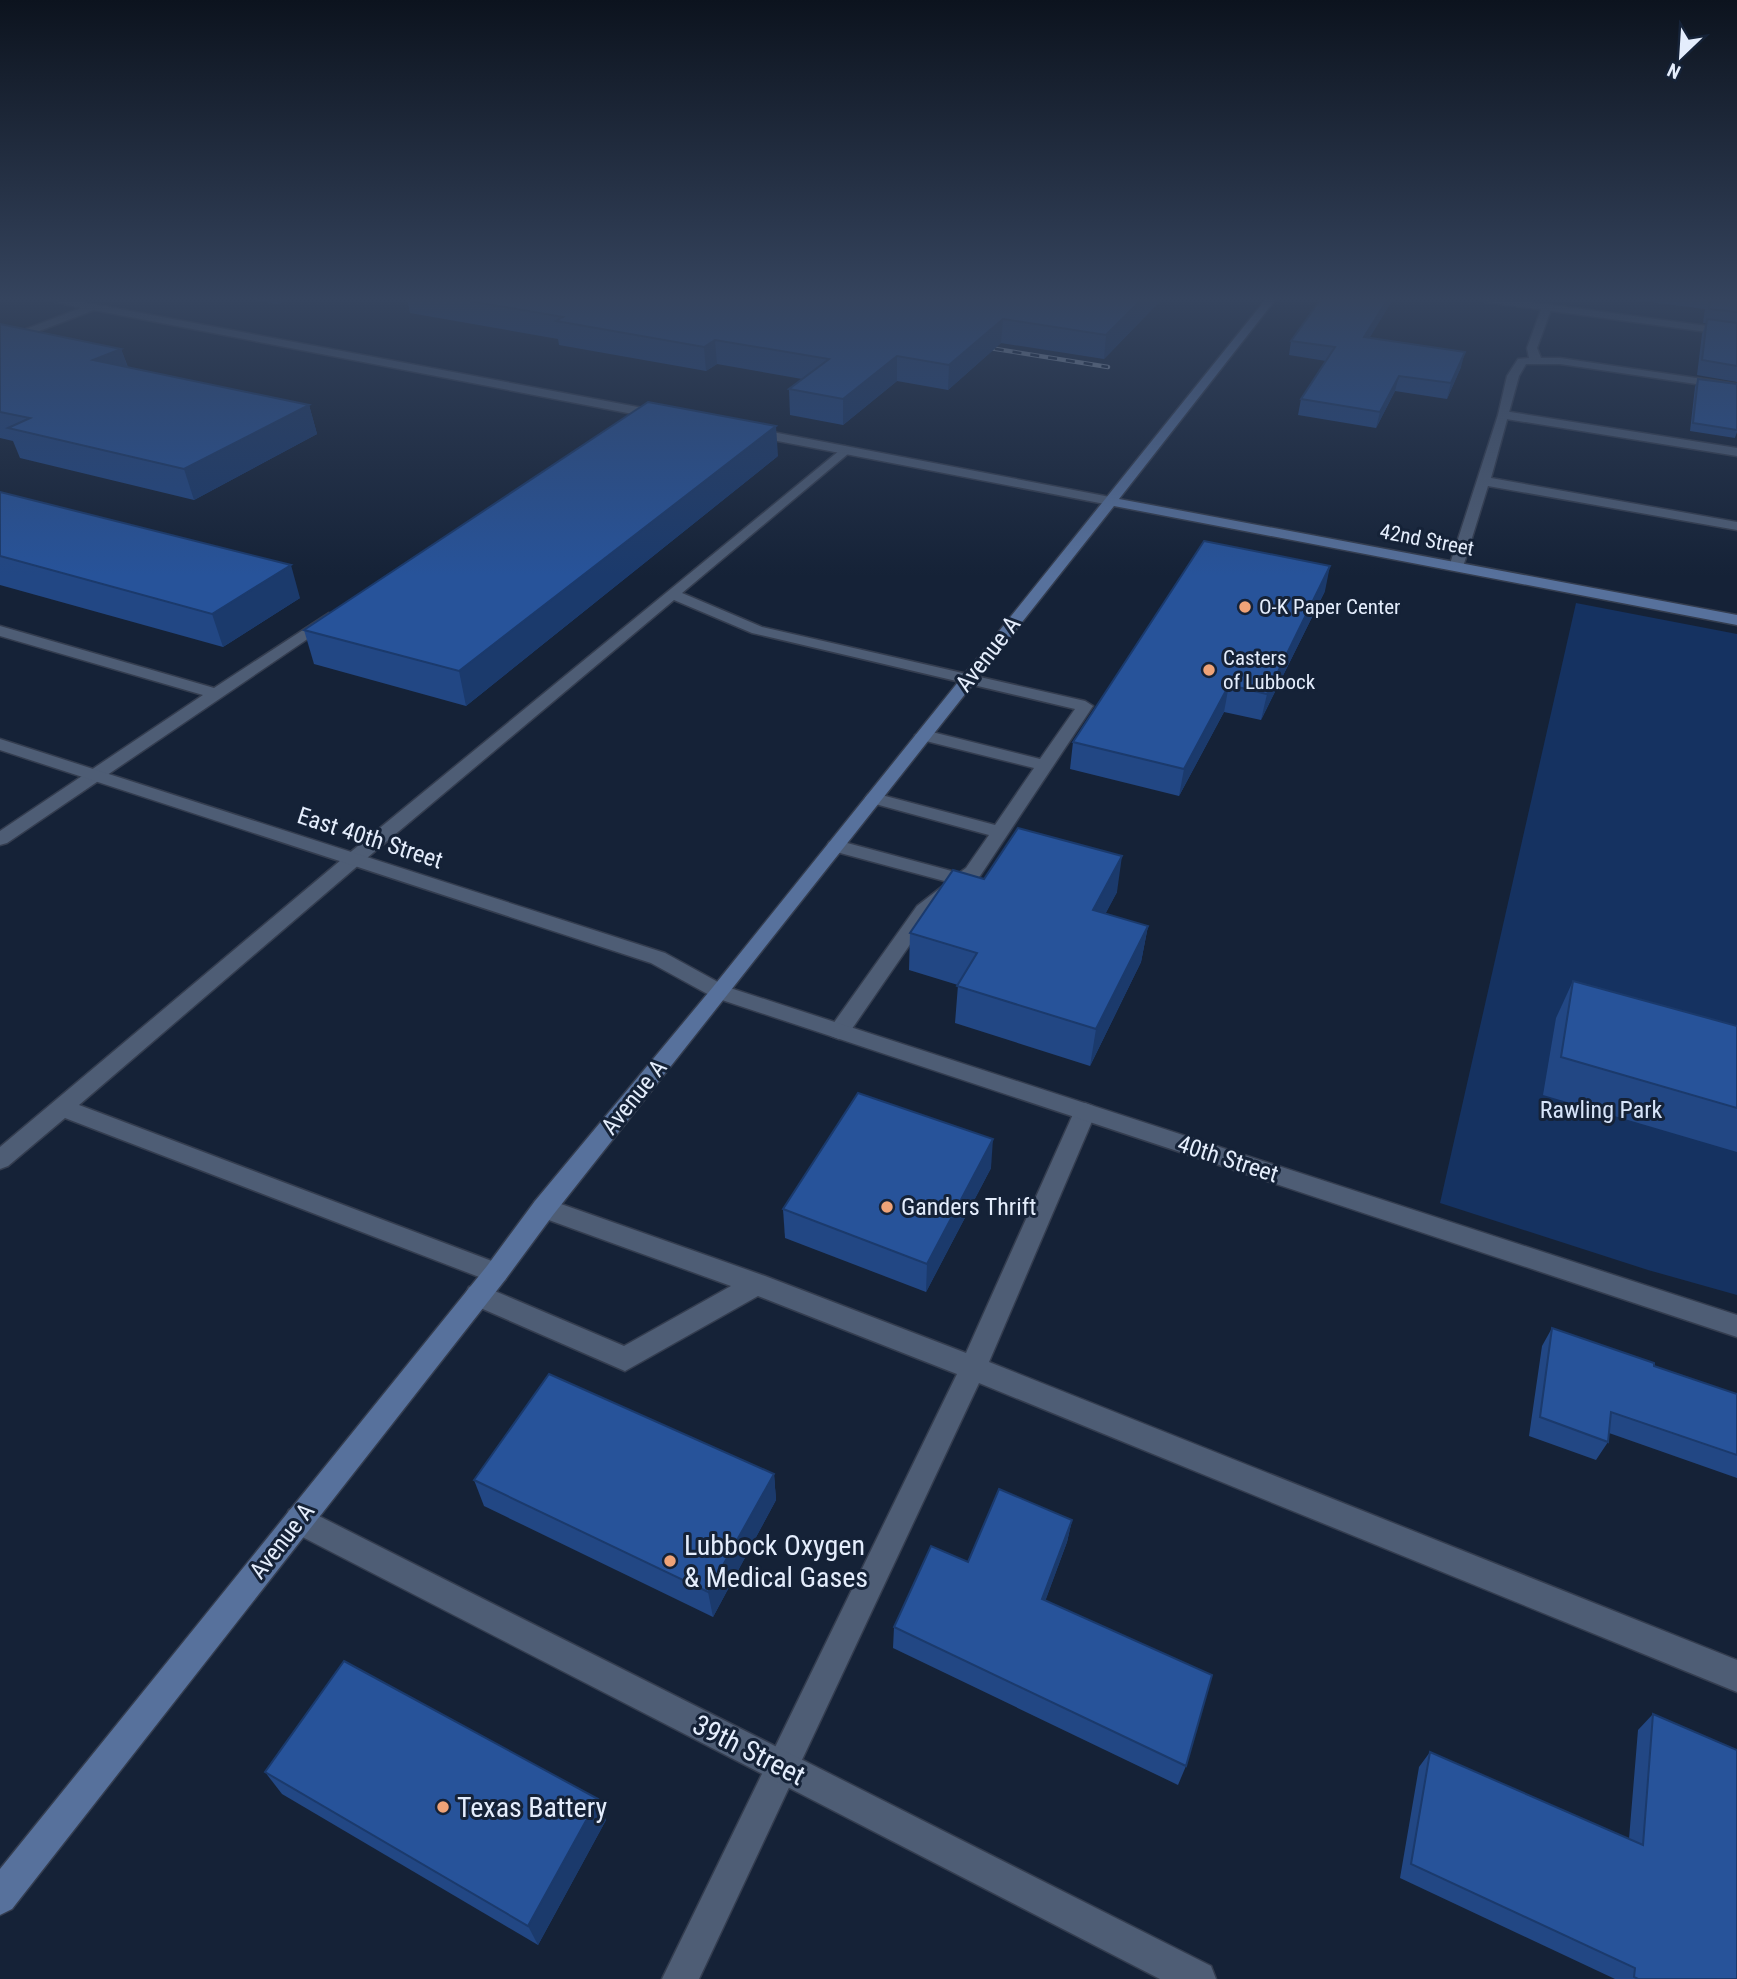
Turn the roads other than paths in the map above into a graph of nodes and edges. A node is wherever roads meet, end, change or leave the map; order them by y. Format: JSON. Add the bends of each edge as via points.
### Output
{"nodes":[{"id":1,"x":534,"y":391,"type":"edge"},
{"id":2,"x":1197,"y":391,"type":"edge"},
{"id":3,"x":1509,"y":391,"type":"edge"},
{"id":4,"x":637,"y":411,"type":"junction"},
{"id":5,"x":1504,"y":415,"type":"junction"},
{"id":6,"x":676,"y":418,"type":"edge"},
{"id":7,"x":614,"y":426,"type":"edge"},
{"id":8,"x":741,"y":430,"type":"edge"},
{"id":9,"x":845,"y":450,"type":"junction"},
{"id":10,"x":1737,"y":452,"type":"edge"},
{"id":11,"x":1484,"y":481,"type":"junction"},
{"id":12,"x":1110,"y":501,"type":"junction"},
{"id":13,"x":1737,"y":526,"type":"edge"},
{"id":14,"x":1456,"y":567,"type":"junction"},
{"id":15,"x":672,"y":594,"type":"junction"},
{"id":16,"x":341,"y":610,"type":"edge"},
{"id":17,"x":1737,"y":620,"type":"edge"},
{"id":18,"x":0,"y":631,"type":"edge"},
{"id":19,"x":969,"y":678,"type":"junction"},
{"id":20,"x":216,"y":694,"type":"junction"},
{"id":21,"x":924,"y":735,"type":"junction"},
{"id":22,"x":0,"y":744,"type":"edge"},
{"id":23,"x":1045,"y":766,"type":"junction"},
{"id":24,"x":96,"y":775,"type":"junction"},
{"id":25,"x":874,"y":798,"type":"junction"},
{"id":26,"x":1000,"y":832,"type":"junction"},
{"id":27,"x":0,"y":839,"type":"edge"},
{"id":28,"x":836,"y":846,"type":"junction"},
{"id":29,"x":354,"y":859,"type":"junction"},
{"id":30,"x":963,"y":880,"type":"junction"},
{"id":31,"x":720,"y":992,"type":"junction"},
{"id":32,"x":839,"y":1031,"type":"junction"},
{"id":33,"x":62,"y":1108,"type":"junction"},
{"id":34,"x":1085,"y":1112,"type":"junction"},
{"id":35,"x":0,"y":1160,"type":"edge"},
{"id":36,"x":544,"y":1208,"type":"junction"},
{"id":37,"x":496,"y":1273,"type":"junction"},
{"id":38,"x":756,"y":1284,"type":"junction"},
{"id":39,"x":478,"y":1295,"type":"junction"},
{"id":40,"x":1737,"y":1326,"type":"edge"},
{"id":41,"x":973,"y":1368,"type":"junction"},
{"id":42,"x":299,"y":1520,"type":"junction"},
{"id":43,"x":1737,"y":1676,"type":"edge"},
{"id":44,"x":782,"y":1767,"type":"junction"},
{"id":45,"x":0,"y":1897,"type":"edge"},
{"id":46,"x":680,"y":1979,"type":"edge"},
{"id":47,"x":1198,"y":1979,"type":"edge"}],
"edges":[{"from":1,"to":4,"type":"street"},
{"from":2,"to":12,"type":"main road","name":"Avenue A"},
{"from":3,"to":5,"type":"street"},
{"from":4,"to":6,"type":"street"},
{"from":4,"to":7,"type":"street"},
{"from":5,"to":10,"type":"street"},
{"from":5,"to":11,"type":"street"},
{"from":8,"to":9,"type":"street"},
{"from":9,"to":12,"type":"street"},
{"from":9,"to":15,"type":"street"},
{"from":11,"to":13,"type":"street"},
{"from":11,"to":14,"type":"street"},
{"from":12,"to":14,"type":"main road","name":"42nd Street"},
{"from":12,"to":19,"type":"main road","name":"Avenue A"},
{"from":14,"to":17,"type":"main road","name":"42nd Street"},
{"from":15,"to":19,"type":"street","via":[[757,630]]},
{"from":15,"to":29,"type":"street"},
{"from":16,"to":20,"type":"street"},
{"from":18,"to":20,"type":"street"},
{"from":19,"to":21,"type":"main road","name":"Avenue A"},
{"from":19,"to":23,"type":"street","via":[[1085,706]]},
{"from":20,"to":24,"type":"street"},
{"from":21,"to":23,"type":"street"},
{"from":21,"to":25,"type":"main road","name":"Avenue A"},
{"from":22,"to":24,"type":"street","name":"East 40th Street"},
{"from":23,"to":26,"type":"street"},
{"from":24,"to":27,"type":"street"},
{"from":24,"to":29,"type":"street","name":"East 40th Street"},
{"from":25,"to":26,"type":"street"},
{"from":25,"to":28,"type":"main road","name":"Avenue A"},
{"from":26,"to":30,"type":"street"},
{"from":28,"to":30,"type":"street"},
{"from":28,"to":31,"type":"main road","name":"Avenue A"},
{"from":29,"to":31,"type":"street","name":"East 40th Street","via":[[658,958]]},
{"from":29,"to":33,"type":"street"},
{"from":30,"to":32,"type":"street","via":[[924,910]]},
{"from":31,"to":32,"type":"street","name":"40th Street"},
{"from":31,"to":36,"type":"main road","name":"Avenue A"},
{"from":32,"to":34,"type":"street","name":"40th Street"},
{"from":33,"to":35,"type":"street"},
{"from":33,"to":37,"type":"street"},
{"from":34,"to":40,"type":"street","name":"40th Street"},
{"from":34,"to":41,"type":"street"},
{"from":36,"to":37,"type":"main road","name":"Avenue A"},
{"from":36,"to":38,"type":"street"},
{"from":37,"to":39,"type":"main road","name":"Avenue A"},
{"from":38,"to":39,"type":"street","via":[[625,1359]]},
{"from":38,"to":41,"type":"street"},
{"from":39,"to":42,"type":"main road","name":"Avenue A"},
{"from":41,"to":43,"type":"street"},
{"from":41,"to":44,"type":"street"},
{"from":42,"to":44,"type":"street","name":"39th Street"},
{"from":42,"to":45,"type":"main road","name":"Avenue A"},
{"from":44,"to":46,"type":"street"},
{"from":44,"to":47,"type":"street","name":"39th Street"}]}
